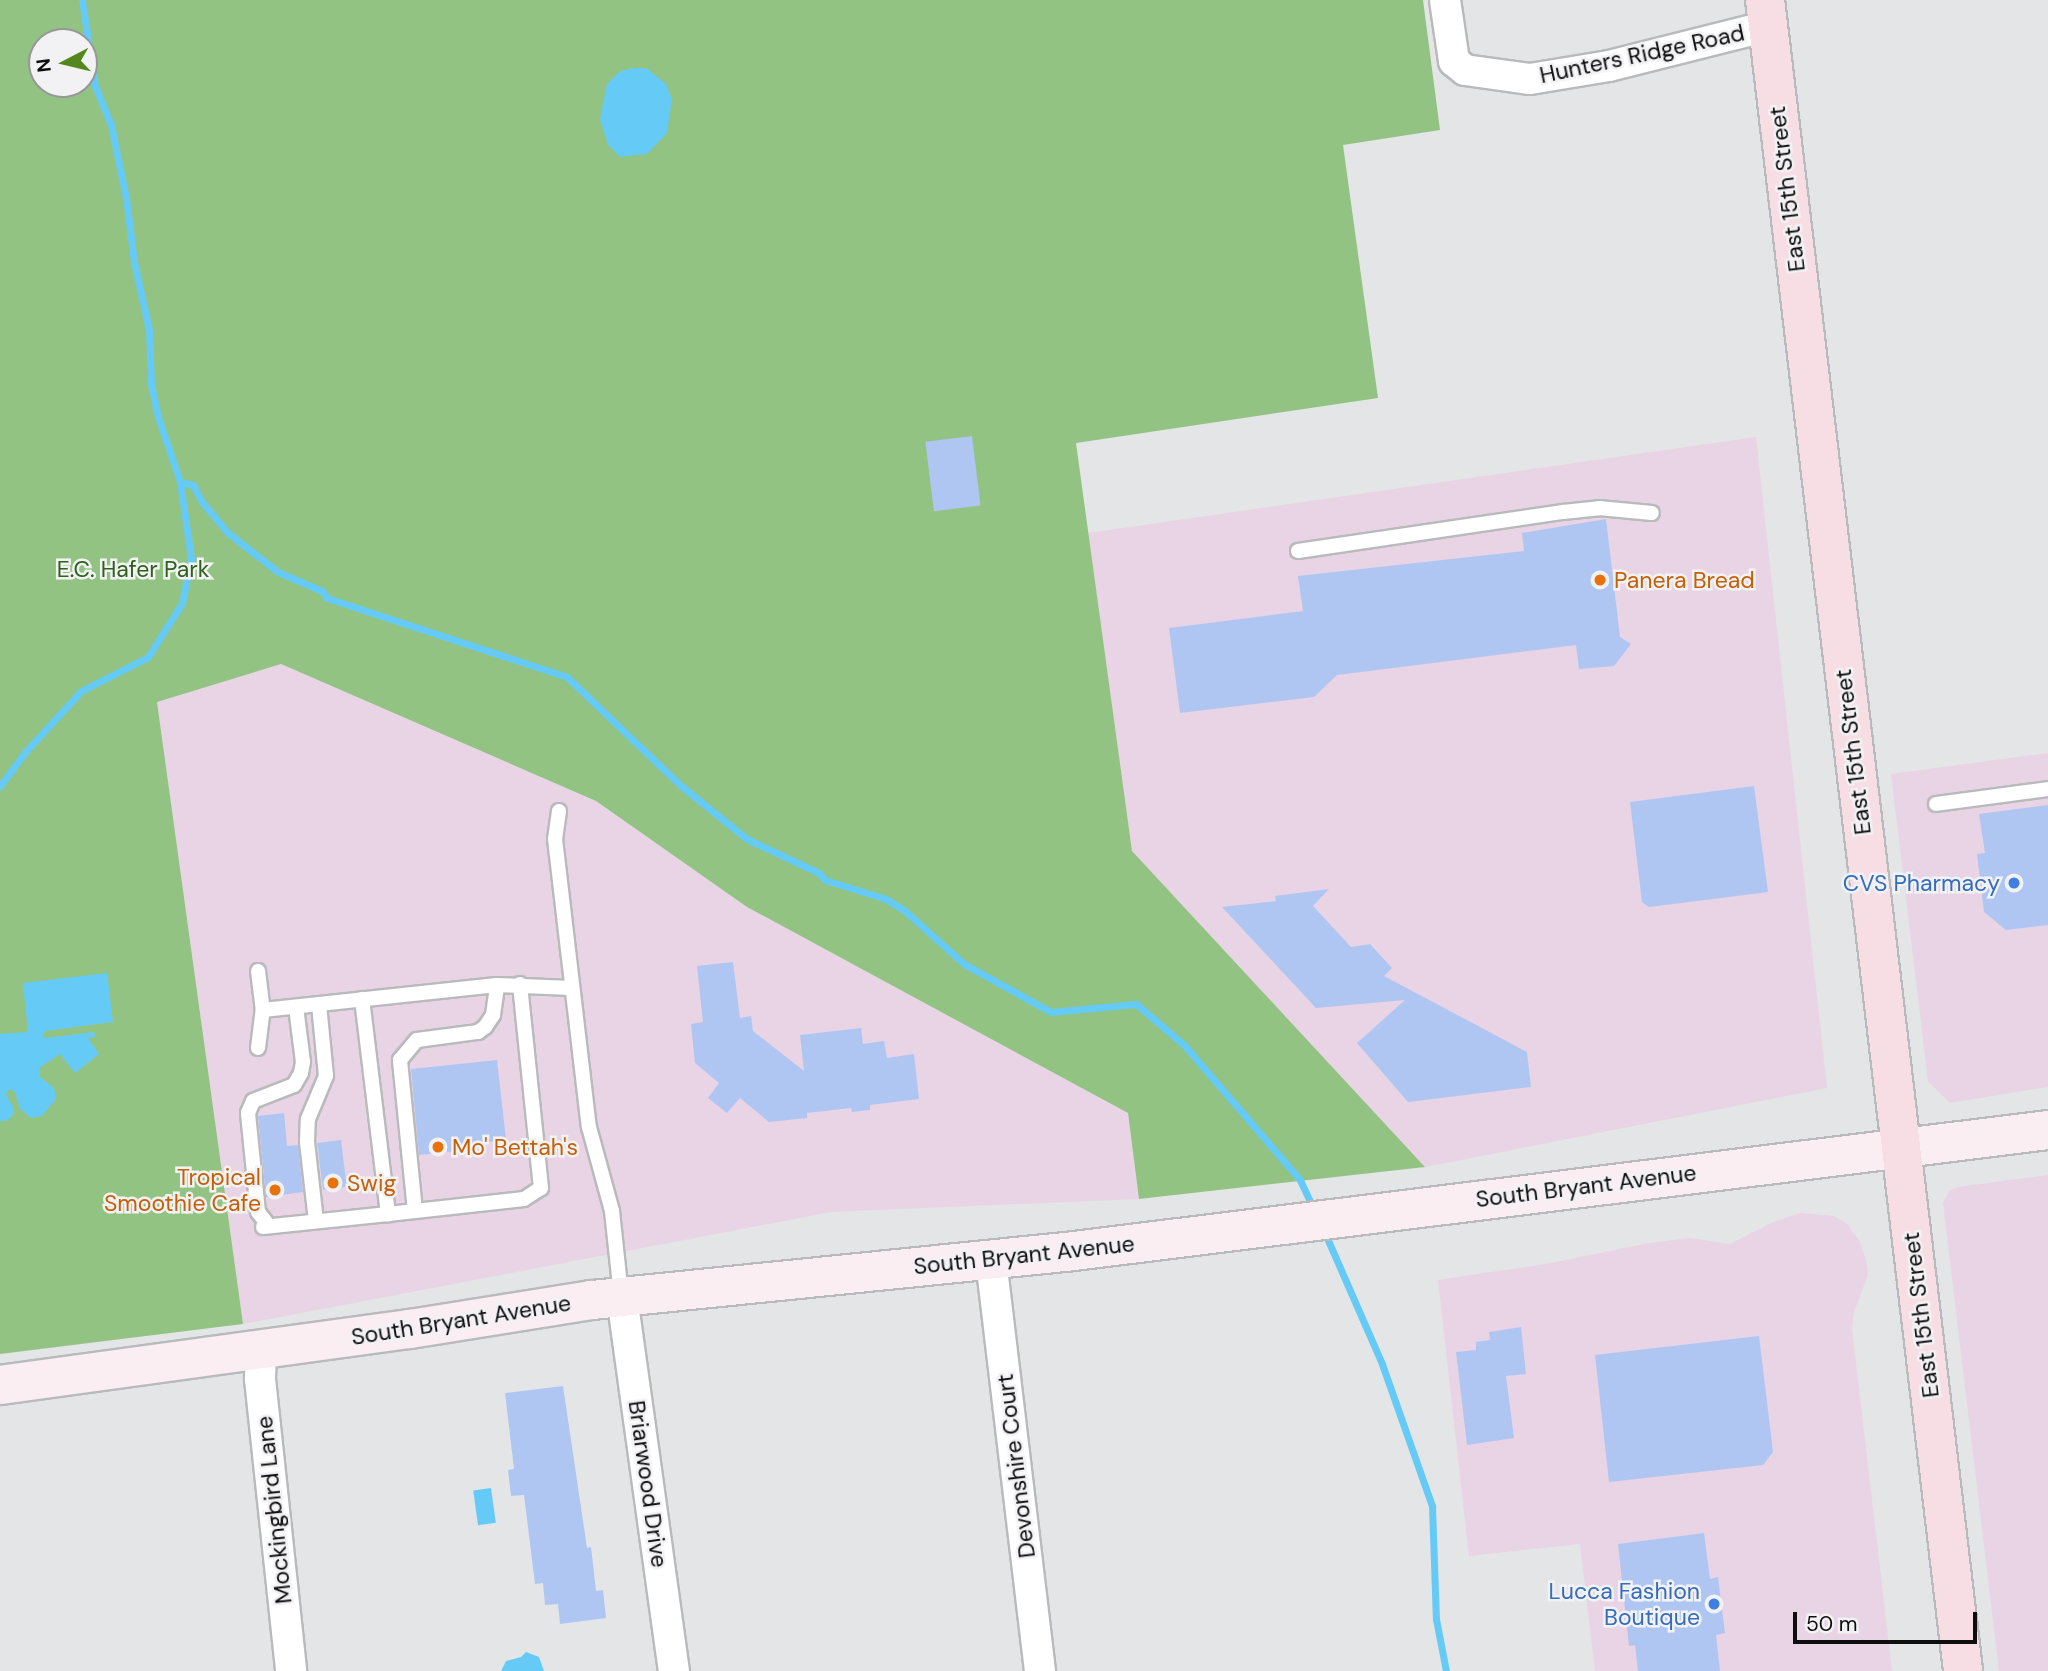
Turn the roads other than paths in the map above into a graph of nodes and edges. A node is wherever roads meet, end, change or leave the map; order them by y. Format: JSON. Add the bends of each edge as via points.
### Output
{"nodes":[{"id":1,"x":1445,"y":0,"type":"edge"},
{"id":2,"x":1767,"y":13,"type":"edge"},
{"id":3,"x":1652,"y":513,"type":"dead end"},
{"id":4,"x":1298,"y":551,"type":"dead end"},
{"id":5,"x":2048,"y":789,"type":"edge"},
{"id":6,"x":1936,"y":804,"type":"dead end"},
{"id":7,"x":559,"y":811,"type":"dead end"},
{"id":8,"x":258,"y":971,"type":"dead end"},
{"id":9,"x":520,"y":984,"type":"junction"},
{"id":10,"x":496,"y":985,"type":"junction"},
{"id":11,"x":572,"y":988,"type":"junction"},
{"id":12,"x":362,"y":999,"type":"junction"},
{"id":13,"x":319,"y":1004,"type":"junction"},
{"id":14,"x":296,"y":1006,"type":"junction"},
{"id":15,"x":263,"y":1010,"type":"junction"},
{"id":16,"x":258,"y":1048,"type":"dead end"},
{"id":17,"x":2048,"y":1130,"type":"edge"},
{"id":18,"x":1902,"y":1150,"type":"junction"},
{"id":19,"x":415,"y":1211,"type":"junction"},
{"id":20,"x":388,"y":1214,"type":"junction"},
{"id":21,"x":316,"y":1221,"type":"junction"},
{"id":22,"x":991,"y":1260,"type":"junction"},
{"id":23,"x":621,"y":1297,"type":"junction"},
{"id":24,"x":261,"y":1350,"type":"junction"},
{"id":25,"x":0,"y":1385,"type":"edge"},
{"id":26,"x":291,"y":1671,"type":"edge"},
{"id":27,"x":674,"y":1671,"type":"edge"},
{"id":28,"x":1040,"y":1671,"type":"edge"},
{"id":29,"x":1963,"y":1671,"type":"edge"}],
"edges":[{"from":1,"to":2,"type":"street","name":"Hunters Ridge Road","via":[[1454,61],[1465,71],[1530,79],[1609,66]]},
{"from":2,"to":18,"type":"main road","name":"East 15th Street"},
{"from":3,"to":4,"type":"lane","via":[[1599,508]]},
{"from":5,"to":6,"type":"lane"},
{"from":7,"to":11,"type":"lane","via":[[555,839]]},
{"from":8,"to":15,"type":"lane"},
{"from":9,"to":10,"type":"lane"},
{"from":9,"to":11,"type":"lane"},
{"from":9,"to":19,"type":"lane","via":[[541,1188],[524,1199]]},
{"from":10,"to":12,"type":"lane"},
{"from":10,"to":19,"type":"lane","via":[[493,1015],[485,1027],[478,1032],[417,1040],[400,1060]]},
{"from":11,"to":23,"type":"lane","via":[[589,1127],[612,1211]]},
{"from":12,"to":13,"type":"lane"},
{"from":12,"to":20,"type":"lane"},
{"from":13,"to":14,"type":"lane"},
{"from":13,"to":21,"type":"lane","via":[[326,1076],[308,1119],[307,1142]]},
{"from":14,"to":15,"type":"lane"},
{"from":14,"to":21,"type":"lane","via":[[301,1073],[294,1085],[253,1101],[247,1113],[258,1212],[266,1226]]},
{"from":15,"to":16,"type":"lane"},
{"from":17,"to":18,"type":"main road","name":"South Bryant Avenue"},
{"from":18,"to":22,"type":"main road","name":"South Bryant Avenue"},
{"from":18,"to":29,"type":"main road","name":"East 15th Street"},
{"from":19,"to":20,"type":"lane"},
{"from":20,"to":21,"type":"lane"},
{"from":22,"to":23,"type":"main road","name":"South Bryant Avenue"},
{"from":22,"to":28,"type":"street","name":"Devonshire Court"},
{"from":23,"to":24,"type":"main road","name":"South Bryant Avenue"},
{"from":23,"to":27,"type":"street","name":"Briarwood Drive"},
{"from":24,"to":25,"type":"main road","name":"South Bryant Avenue"},
{"from":24,"to":26,"type":"street","name":"Mockingbird Lane","via":[[260,1379]]}]}
